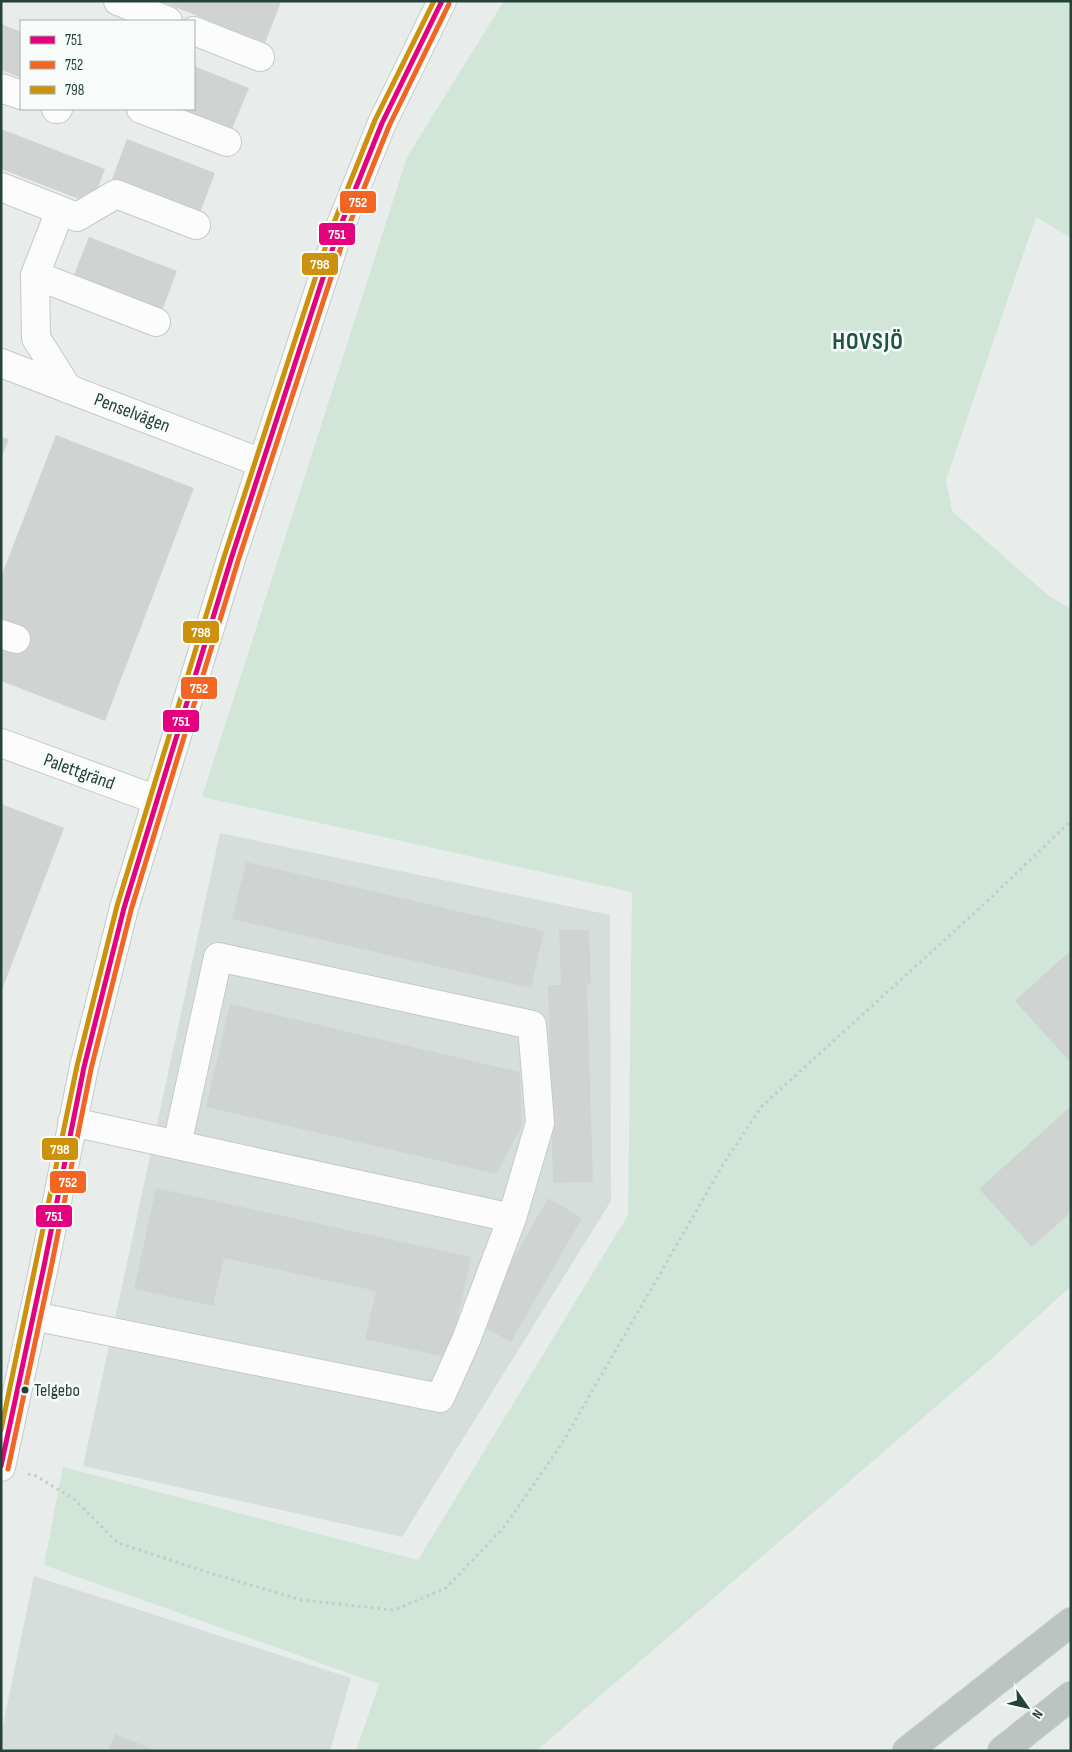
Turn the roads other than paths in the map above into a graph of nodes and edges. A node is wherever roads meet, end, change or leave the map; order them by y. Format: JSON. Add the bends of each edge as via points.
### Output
{"nodes":[{"id":1,"x":118,"y":1,"type":"edge"},
{"id":2,"x":442,"y":1,"type":"edge"},
{"id":3,"x":166,"y":20,"type":"edge"},
{"id":4,"x":195,"y":31,"type":"edge"},
{"id":5,"x":260,"y":57,"type":"dead end"},
{"id":6,"x":1,"y":88,"type":"edge"},
{"id":7,"x":20,"y":96,"type":"edge"},
{"id":8,"x":144,"y":110,"type":"edge"},
{"id":9,"x":227,"y":142,"type":"dead end"},
{"id":10,"x":1,"y":187,"type":"edge"},
{"id":11,"x":60,"y":211,"type":"junction"},
{"id":12,"x":196,"y":225,"type":"dead end"},
{"id":13,"x":35,"y":274,"type":"junction"},
{"id":14,"x":156,"y":322,"type":"dead end"},
{"id":15,"x":1,"y":363,"type":"edge"},
{"id":16,"x":68,"y":389,"type":"junction"},
{"id":17,"x":262,"y":463,"type":"junction"},
{"id":18,"x":1,"y":743,"type":"edge"},
{"id":19,"x":158,"y":800,"type":"junction"},
{"id":20,"x":72,"y":1122,"type":"junction"},
{"id":21,"x":177,"y":1145,"type":"junction"},
{"id":22,"x":512,"y":1218,"type":"junction"},
{"id":23,"x":33,"y":1316,"type":"junction"},
{"id":24,"x":1,"y":1466,"type":"edge"},
{"id":25,"x":1071,"y":1622,"type":"edge"},
{"id":26,"x":1071,"y":1696,"type":"edge"},
{"id":27,"x":907,"y":1751,"type":"edge"},
{"id":28,"x":1002,"y":1751,"type":"edge"}],
"edges":[{"from":1,"to":3,"type":"street"},
{"from":2,"to":17,"type":"street","via":[[382,123],[338,232]]},
{"from":4,"to":5,"type":"street"},
{"from":6,"to":7,"type":"street"},
{"from":8,"to":9,"type":"street"},
{"from":10,"to":11,"type":"street"},
{"from":11,"to":12,"type":"street","via":[[77,217],[116,194]]},
{"from":11,"to":13,"type":"street"},
{"from":13,"to":14,"type":"street"},
{"from":13,"to":16,"type":"street","via":[[36,338]]},
{"from":15,"to":16,"type":"street","name":"Penselvägen"},
{"from":16,"to":17,"type":"street","name":"Penselvägen"},
{"from":17,"to":19,"type":"street"},
{"from":18,"to":19,"type":"street","name":"Palettgränd"},
{"from":19,"to":20,"type":"street","via":[[124,908]]},
{"from":20,"to":21,"type":"street"},
{"from":20,"to":23,"type":"street"},
{"from":21,"to":22,"type":"street"},
{"from":21,"to":22,"type":"street","via":[[218,957],[532,1024],[540,1123]]},
{"from":22,"to":23,"type":"street","via":[[466,1340],[440,1398]]},
{"from":23,"to":24,"type":"street"},
{"from":25,"to":27,"type":"highway"},
{"from":26,"to":28,"type":"highway"}]}
